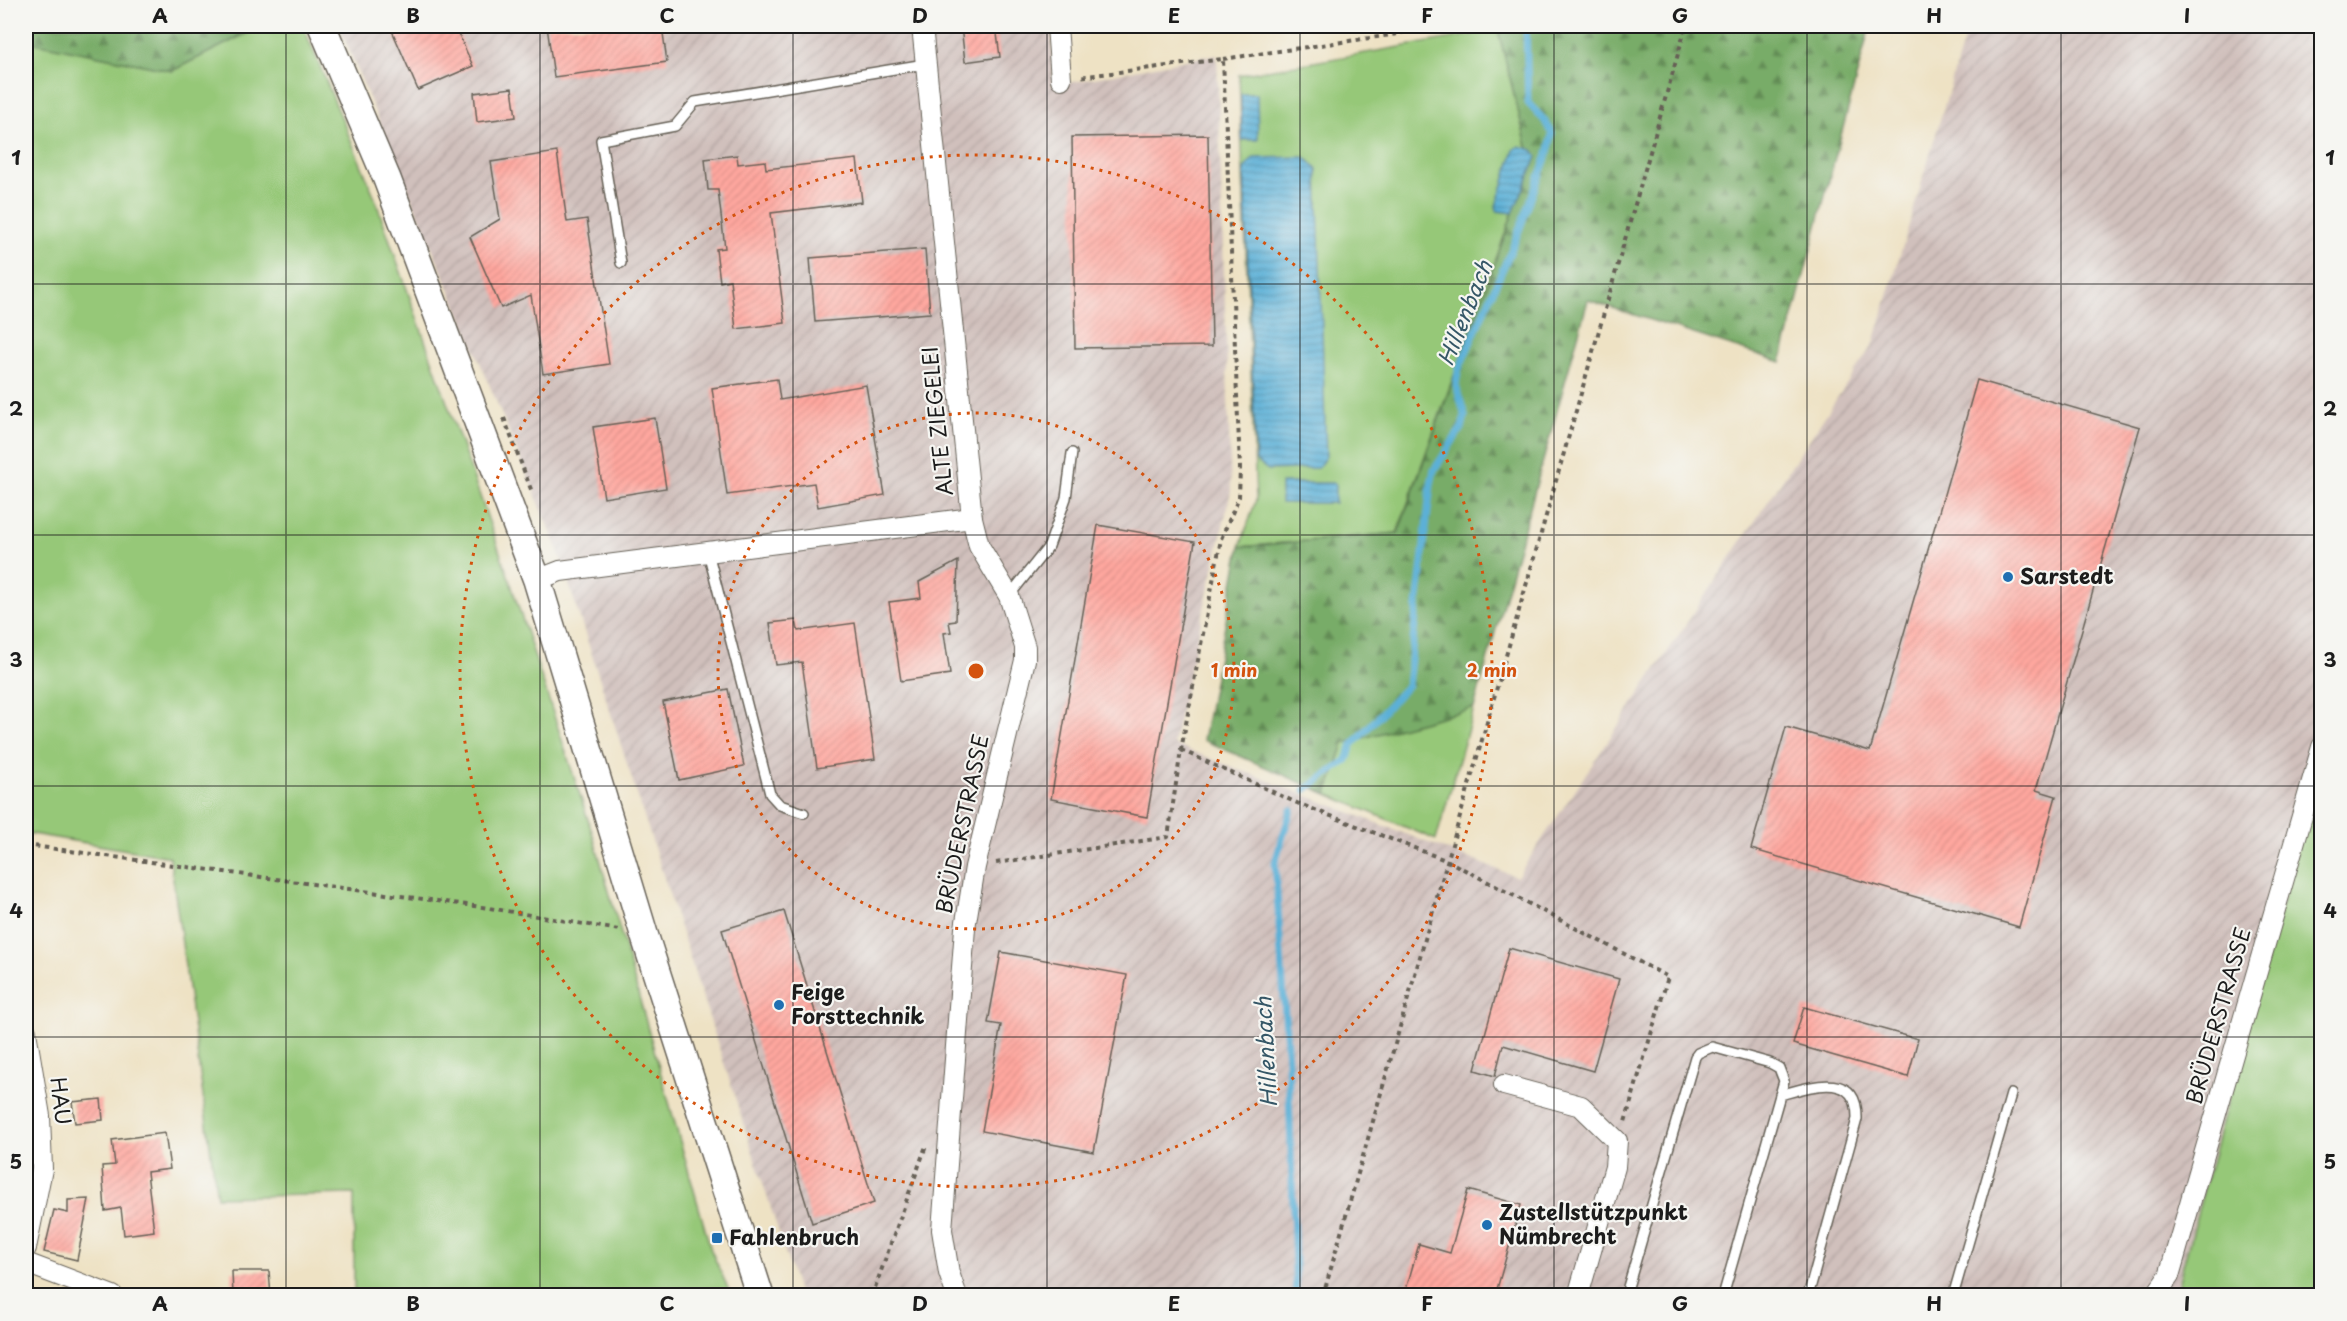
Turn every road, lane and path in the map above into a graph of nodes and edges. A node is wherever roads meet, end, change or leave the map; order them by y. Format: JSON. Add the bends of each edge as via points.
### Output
{"nodes":[{"id":1,"x":322,"y":26,"type":"edge"},
{"id":2,"x":922,"y":26,"type":"edge"},
{"id":3,"x":1057,"y":26,"type":"edge"},
{"id":4,"x":1413,"y":26,"type":"edge"},
{"id":5,"x":1686,"y":26,"type":"edge"},
{"id":6,"x":1223,"y":59,"type":"junction"},
{"id":7,"x":926,"y":64,"type":"junction"},
{"id":8,"x":1060,"y":79,"type":"joint"},
{"id":9,"x":621,"y":263,"type":"dead end"},
{"id":10,"x":1072,"y":453,"type":"dead end"},
{"id":11,"x":972,"y":518,"type":"junction"},
{"id":12,"x":708,"y":552,"type":"junction"},
{"id":13,"x":537,"y":580,"type":"junction"},
{"id":14,"x":1009,"y":596,"type":"junction"},
{"id":15,"x":2322,"y":747,"type":"edge"},
{"id":16,"x":1181,"y":750,"type":"junction"},
{"id":17,"x":804,"y":813,"type":"dead end"},
{"id":18,"x":26,"y":845,"type":"edge"},
{"id":19,"x":1448,"y":861,"type":"junction"},
{"id":20,"x":975,"y":867,"type":"junction"},
{"id":21,"x":644,"y":934,"type":"junction"},
{"id":22,"x":26,"y":1032,"type":"edge"},
{"id":23,"x":1503,"y":1085,"type":"dead end"},
{"id":24,"x":2011,"y":1094,"type":"dead end"},
{"id":25,"x":1780,"y":1095,"type":"junction"},
{"id":26,"x":930,"y":1135,"type":"dead end"},
{"id":27,"x":1616,"y":1150,"type":"junction"},
{"id":28,"x":26,"y":1248,"type":"edge"},
{"id":29,"x":26,"y":1263,"type":"edge"},
{"id":30,"x":1628,"y":1287,"type":"dead end"},
{"id":31,"x":113,"y":1296,"type":"edge"},
{"id":32,"x":760,"y":1296,"type":"edge"},
{"id":33,"x":872,"y":1296,"type":"edge"},
{"id":34,"x":957,"y":1296,"type":"edge"},
{"id":35,"x":1323,"y":1296,"type":"edge"},
{"id":36,"x":1578,"y":1296,"type":"edge"},
{"id":37,"x":1723,"y":1296,"type":"edge"},
{"id":38,"x":1808,"y":1296,"type":"edge"},
{"id":39,"x":1953,"y":1296,"type":"edge"},
{"id":40,"x":2155,"y":1296,"type":"edge"}],
"edges":[{"from":1,"to":13,"type":"main road","via":[[387,179]]},
{"from":2,"to":7,"type":"street","name":"ALTE ZIEGELEI"},
{"from":3,"to":8,"type":"street"},
{"from":4,"to":6,"type":"path","via":[[1398,34]]},
{"from":5,"to":19,"type":"path"},
{"from":6,"to":8,"type":"path"},
{"from":6,"to":16,"type":"path","via":[[1239,497],[1221,539]]},
{"from":7,"to":9,"type":"lane","via":[[695,102],[675,126],[601,140]]},
{"from":7,"to":11,"type":"street","name":"ALTE ZIEGELEI"},
{"from":10,"to":14,"type":"lane","via":[[1066,498],[1049,546]]},
{"from":11,"to":12,"type":"street","name":"ALTE ZIEGELEI"},
{"from":11,"to":14,"type":"street","name":"BRÜDERSTRASSE","via":[[978,546]]},
{"from":12,"to":13,"type":"street","name":"ALTE ZIEGELEI","via":[[560,571]]},
{"from":12,"to":17,"type":"lane","via":[[770,794],[780,806]]},
{"from":13,"to":21,"type":"main road"},
{"from":14,"to":20,"type":"street","name":"BRÜDERSTRASSE","via":[[1025,660]]},
{"from":15,"to":40,"type":"street","name":"BRÜDERSTRASSE","via":[[2169,1276]]},
{"from":16,"to":19,"type":"path","via":[[1297,802]]},
{"from":16,"to":20,"type":"path","via":[[1168,837]]},
{"from":18,"to":21,"type":"path","via":[[489,908]]},
{"from":19,"to":27,"type":"path","via":[[1668,977]]},
{"from":19,"to":35,"type":"path"},
{"from":20,"to":34,"type":"street","name":"BRÜDERSTRASSE","via":[[966,928],[942,1230],[948,1273]]},
{"from":21,"to":32,"type":"main road"},
{"from":22,"to":28,"type":"street","name":"HAU","via":[[40,1116],[42,1169]]},
{"from":23,"to":27,"type":"street","via":[[1581,1106],[1617,1141]]},
{"from":24,"to":39,"type":"lane"},
{"from":25,"to":30,"type":"lane","via":[[1782,1074],[1770,1063],[1712,1047],[1698,1053]]},
{"from":25,"to":37,"type":"lane"},
{"from":25,"to":38,"type":"lane","via":[[1816,1084],[1835,1085],[1848,1093],[1858,1111]]},
{"from":26,"to":33,"type":"path"},
{"from":27,"to":36,"type":"street","via":[[1615,1167]]},
{"from":29,"to":31,"type":"street"}]}
